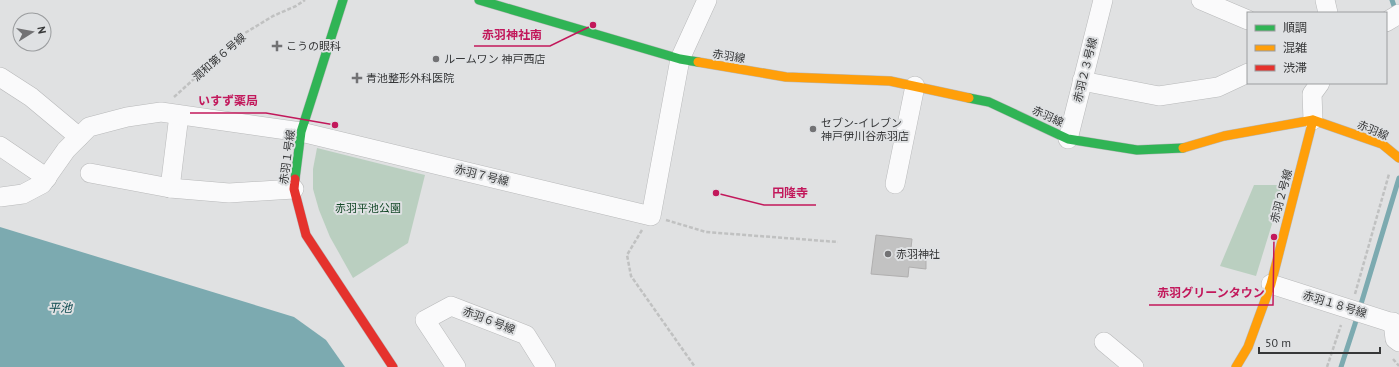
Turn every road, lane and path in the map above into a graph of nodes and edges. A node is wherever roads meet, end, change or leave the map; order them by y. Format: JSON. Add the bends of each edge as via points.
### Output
{"nodes":[{"id":1,"x":305,"y":0,"type":"edge"},
{"id":2,"x":343,"y":0,"type":"edge"},
{"id":3,"x":479,"y":0,"type":"edge"},
{"id":4,"x":706,"y":0,"type":"edge"},
{"id":5,"x":1103,"y":0,"type":"edge"},
{"id":6,"x":1201,"y":0,"type":"edge"},
{"id":7,"x":1325,"y":0,"type":"edge"},
{"id":8,"x":505,"y":4,"type":"edge"},
{"id":9,"x":1328,"y":12,"type":"edge"},
{"id":10,"x":1399,"y":14,"type":"edge"},
{"id":11,"x":1247,"y":20,"type":"edge"},
{"id":12,"x":1387,"y":21,"type":"edge"},
{"id":13,"x":680,"y":59,"type":"junction"},
{"id":14,"x":1247,"y":73,"type":"edge"},
{"id":15,"x":0,"y":78,"type":"edge"},
{"id":16,"x":1082,"y":81,"type":"junction"},
{"id":17,"x":1319,"y":84,"type":"edge"},
{"id":18,"x":915,"y":86,"type":"junction"},
{"id":19,"x":156,"y":113,"type":"junction"},
{"id":20,"x":179,"y":115,"type":"junction"},
{"id":21,"x":1313,"y":120,"type":"junction"},
{"id":22,"x":301,"y":132,"type":"junction"},
{"id":23,"x":79,"y":136,"type":"junction"},
{"id":24,"x":1068,"y":139,"type":"junction"},
{"id":25,"x":0,"y":146,"type":"edge"},
{"id":26,"x":1397,"y":157,"type":"edge"},
{"id":27,"x":90,"y":173,"type":"dead end"},
{"id":28,"x":47,"y":178,"type":"junction"},
{"id":29,"x":895,"y":184,"type":"dead end"},
{"id":30,"x":170,"y":188,"type":"junction"},
{"id":31,"x":294,"y":189,"type":"junction"},
{"id":32,"x":0,"y":197,"type":"edge"},
{"id":33,"x":651,"y":216,"type":"junction"},
{"id":34,"x":838,"y":242,"type":"dead end"},
{"id":35,"x":1271,"y":284,"type":"junction"},
{"id":36,"x":1358,"y":311,"type":"junction"},
{"id":37,"x":1396,"y":323,"type":"edge"},
{"id":38,"x":1104,"y":342,"type":"dead end"},
{"id":39,"x":1399,"y":342,"type":"edge"},
{"id":40,"x":393,"y":367,"type":"edge"},
{"id":41,"x":456,"y":367,"type":"edge"},
{"id":42,"x":546,"y":367,"type":"edge"},
{"id":43,"x":695,"y":367,"type":"edge"},
{"id":44,"x":1134,"y":367,"type":"edge"},
{"id":45,"x":1236,"y":367,"type":"edge"},
{"id":46,"x":1326,"y":367,"type":"edge"}],
"edges":[{"from":1,"to":19,"type":"path","name":"潤和第６号線","via":[[244,33]]},
{"from":2,"to":22,"type":"street","name":"赤羽１号線"},
{"from":3,"to":8,"type":"street","name":"赤羽線"},
{"from":4,"to":13,"type":"street"},
{"from":5,"to":16,"type":"street","name":"赤羽２３号線"},
{"from":6,"to":11,"type":"street"},
{"from":7,"to":9,"type":"street"},
{"from":8,"to":13,"type":"street","name":"赤羽線"},
{"from":10,"to":12,"type":"street"},
{"from":13,"to":18,"type":"street","name":"赤羽線","via":[[786,77],[890,81]]},
{"from":13,"to":33,"type":"street"},
{"from":14,"to":16,"type":"street","via":[[1218,87],[1159,96]]},
{"from":15,"to":23,"type":"street","via":[[31,97]]},
{"from":16,"to":24,"type":"street","name":"赤羽２３号線"},
{"from":17,"to":21,"type":"street","via":[[1312,94]]},
{"from":18,"to":24,"type":"street","name":"赤羽線","via":[[989,102]]},
{"from":18,"to":29,"type":"street"},
{"from":19,"to":20,"type":"street","name":"赤羽７号線"},
{"from":19,"to":23,"type":"street","via":[[127,117],[89,127]]},
{"from":20,"to":22,"type":"street","name":"赤羽７号線"},
{"from":20,"to":30,"type":"street"},
{"from":21,"to":24,"type":"street","name":"赤羽線","via":[[1224,136],[1185,148],[1137,150]]},
{"from":21,"to":26,"type":"street","name":"赤羽線","via":[[1382,144]]},
{"from":21,"to":35,"type":"street","name":"赤羽２号線"},
{"from":22,"to":31,"type":"street","name":"赤羽１号線"},
{"from":22,"to":33,"type":"street","name":"赤羽７号線"},
{"from":23,"to":28,"type":"street"},
{"from":25,"to":28,"type":"street"},
{"from":26,"to":36,"type":"path"},
{"from":27,"to":30,"type":"street"},
{"from":28,"to":32,"type":"street","via":[[42,184],[24,194]]},
{"from":30,"to":31,"type":"street","via":[[229,193]]},
{"from":31,"to":40,"type":"street","name":"赤羽１号線","via":[[306,234]]},
{"from":33,"to":34,"type":"path","via":[[706,232]]},
{"from":33,"to":43,"type":"path","via":[[627,255],[631,276]]},
{"from":35,"to":36,"type":"street","name":"赤羽１８号線"},
{"from":35,"to":45,"type":"street","name":"赤羽２号線","via":[[1248,347]]},
{"from":36,"to":37,"type":"street","name":"赤羽１８号線"},
{"from":36,"to":46,"type":"path","via":[[1344,316]]},
{"from":37,"to":39,"type":"street","via":[[1395,340]]},
{"from":38,"to":44,"type":"street"},
{"from":41,"to":42,"type":"street","name":"赤羽６号線","via":[[425,320],[452,306],[526,334]]}]}
